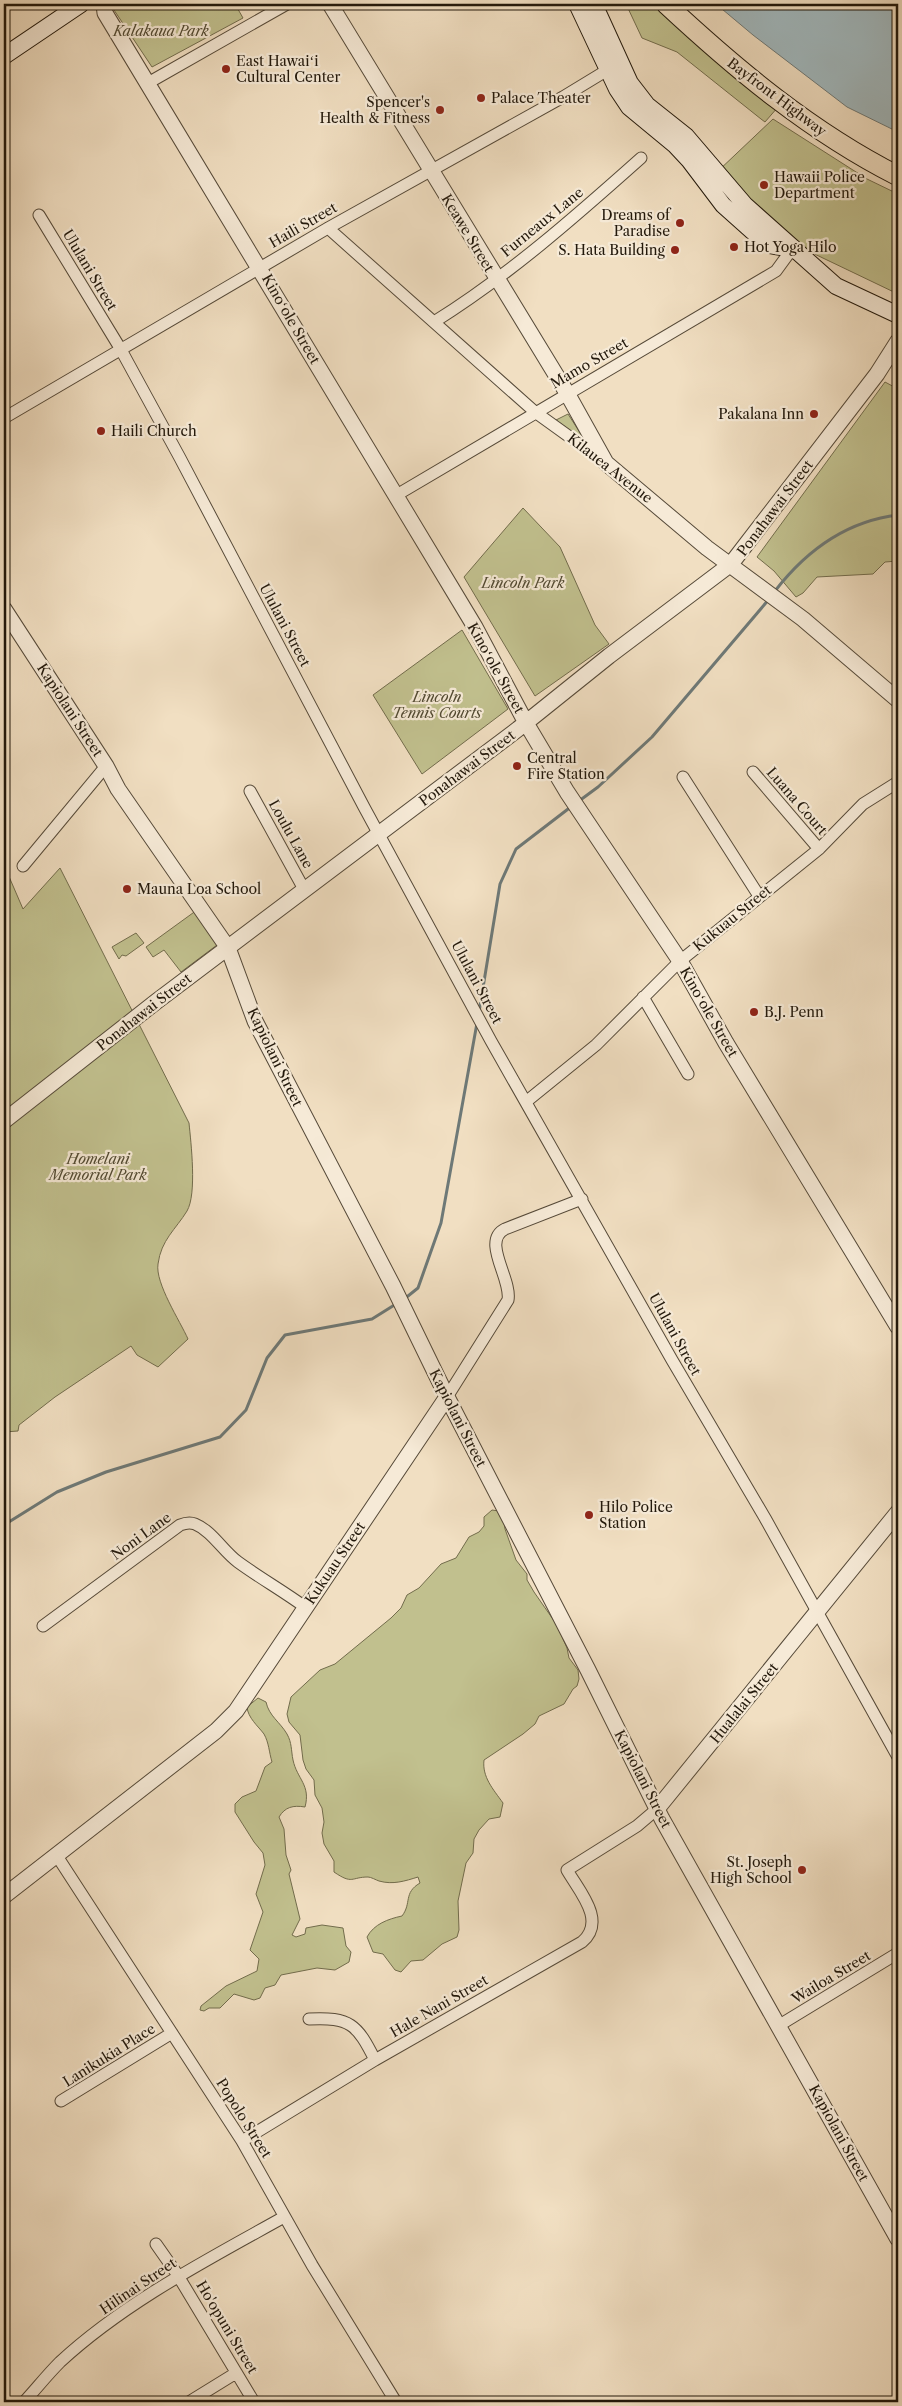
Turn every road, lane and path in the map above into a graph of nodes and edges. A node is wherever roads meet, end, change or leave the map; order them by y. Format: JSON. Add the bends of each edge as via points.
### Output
{"nodes":[{"id":1,"x":81,"y":4,"type":"edge"},
{"id":2,"x":104,"y":4,"type":"edge"},
{"id":3,"x":287,"y":4,"type":"edge"},
{"id":4,"x":330,"y":4,"type":"edge"},
{"id":5,"x":578,"y":4,"type":"edge"},
{"id":6,"x":594,"y":4,"type":"edge"},
{"id":7,"x":666,"y":4,"type":"edge"},
{"id":8,"x":4,"y":56,"type":"edge"},
{"id":9,"x":614,"y":66,"type":"junction"},
{"id":10,"x":148,"y":83,"type":"junction"},
{"id":11,"x":641,"y":158,"type":"dead end"},
{"id":12,"x":430,"y":170,"type":"junction"},
{"id":13,"x":898,"y":176,"type":"edge"},
{"id":14,"x":39,"y":216,"type":"dead end"},
{"id":15,"x":328,"y":228,"type":"junction"},
{"id":16,"x":792,"y":249,"type":"junction"},
{"id":17,"x":260,"y":268,"type":"junction"},
{"id":18,"x":496,"y":279,"type":"junction"},
{"id":19,"x":898,"y":315,"type":"edge"},
{"id":20,"x":434,"y":322,"type":"junction"},
{"id":21,"x":898,"y":341,"type":"edge"},
{"id":22,"x":120,"y":348,"type":"junction"},
{"id":23,"x":567,"y":393,"type":"junction"},
{"id":24,"x":535,"y":412,"type":"junction"},
{"id":25,"x":4,"y":418,"type":"edge"},
{"id":26,"x":606,"y":463,"type":"junction"},
{"id":27,"x":395,"y":496,"type":"junction"},
{"id":28,"x":731,"y":564,"type":"junction"},
{"id":29,"x":4,"y":609,"type":"edge"},
{"id":30,"x":898,"y":700,"type":"edge"},
{"id":31,"x":526,"y":723,"type":"junction"},
{"id":32,"x":106,"y":766,"type":"junction"},
{"id":33,"x":753,"y":772,"type":"dead end"},
{"id":34,"x":682,"y":777,"type":"dead end"},
{"id":35,"x":898,"y":782,"type":"edge"},
{"id":36,"x":250,"y":791,"type":"dead end"},
{"id":37,"x":379,"y":834,"type":"junction"},
{"id":38,"x":819,"y":849,"type":"junction"},
{"id":39,"x":24,"y":866,"type":"dead end"},
{"id":40,"x":305,"y":891,"type":"junction"},
{"id":41,"x":759,"y":896,"type":"junction"},
{"id":42,"x":228,"y":948,"type":"junction"},
{"id":43,"x":680,"y":961,"type":"junction"},
{"id":44,"x":643,"y":997,"type":"junction"},
{"id":45,"x":688,"y":1074,"type":"dead end"},
{"id":46,"x":527,"y":1101,"type":"junction"},
{"id":47,"x":4,"y":1121,"type":"edge"},
{"id":48,"x":582,"y":1199,"type":"junction"},
{"id":49,"x":898,"y":1327,"type":"edge"},
{"id":50,"x":447,"y":1397,"type":"junction"},
{"id":51,"x":898,"y":1512,"type":"edge"},
{"id":52,"x":305,"y":1607,"type":"junction"},
{"id":53,"x":818,"y":1613,"type":"junction"},
{"id":54,"x":43,"y":1626,"type":"dead end"},
{"id":55,"x":898,"y":1757,"type":"edge"},
{"id":56,"x":657,"y":1809,"type":"junction"},
{"id":57,"x":57,"y":1856,"type":"junction"},
{"id":58,"x":567,"y":1870,"type":"joint"},
{"id":59,"x":4,"y":1896,"type":"edge"},
{"id":60,"x":898,"y":1953,"type":"edge"},
{"id":61,"x":309,"y":2019,"type":"dead end"},
{"id":62,"x":778,"y":2026,"type":"junction"},
{"id":63,"x":172,"y":2034,"type":"junction"},
{"id":64,"x":375,"y":2060,"type":"junction"},
{"id":65,"x":62,"y":2102,"type":"dead end"},
{"id":66,"x":242,"y":2141,"type":"junction"},
{"id":67,"x":284,"y":2217,"type":"junction"},
{"id":68,"x":898,"y":2239,"type":"edge"},
{"id":69,"x":156,"y":2244,"type":"dead end"},
{"id":70,"x":179,"y":2276,"type":"junction"},
{"id":71,"x":236,"y":2373,"type":"junction"},
{"id":72,"x":24,"y":2402,"type":"edge"},
{"id":73,"x":188,"y":2402,"type":"edge"},
{"id":74,"x":254,"y":2402,"type":"edge"},
{"id":75,"x":396,"y":2402,"type":"edge"}],
"edges":[{"from":1,"to":8,"type":"main road"},
{"from":2,"to":10,"type":"street","name":"Kinoʻole Street","via":[[105,13]]},
{"from":3,"to":10,"type":"street"},
{"from":4,"to":12,"type":"street","name":"Keawe Street"},
{"from":5,"to":9,"type":"main road"},
{"from":6,"to":9,"type":"main road"},
{"from":7,"to":13,"type":"main road","name":"Bayfront Highway","via":[[724,58],[786,107],[829,137]]},
{"from":9,"to":12,"type":"street","name":"Haili Street"},
{"from":9,"to":16,"type":"main road","via":[[641,98],[686,136],[745,205]]},
{"from":10,"to":17,"type":"street","name":"Kinoʻole Street"},
{"from":11,"to":18,"type":"street","name":"Furneaux Lane"},
{"from":12,"to":15,"type":"street","name":"Haili Street"},
{"from":12,"to":18,"type":"street","name":"Keawe Street"},
{"from":14,"to":22,"type":"street","name":"Ululani Street"},
{"from":15,"to":17,"type":"street","name":"Haili Street"},
{"from":15,"to":20,"type":"street","name":"Kilauea Avenue"},
{"from":16,"to":19,"type":"main road","via":[[836,286]]},
{"from":16,"to":23,"type":"street","name":"Mamo Street","via":[[776,271]]},
{"from":17,"to":22,"type":"street","name":"Haili Street"},
{"from":17,"to":27,"type":"street","name":"Kinoʻole Street"},
{"from":18,"to":20,"type":"street","name":"Furneaux Lane"},
{"from":18,"to":23,"type":"street","name":"Keawe Street"},
{"from":20,"to":24,"type":"street","name":"Kilauea Avenue"},
{"from":21,"to":28,"type":"street","name":"Ponahawai Street","via":[[877,374]]},
{"from":22,"to":25,"type":"street","name":"Haili Street"},
{"from":22,"to":37,"type":"street","name":"Ululani Street"},
{"from":23,"to":24,"type":"street","name":"Mamo Street"},
{"from":23,"to":26,"type":"street","name":"Keawe Street"},
{"from":24,"to":26,"type":"street","name":"Kilauea Avenue"},
{"from":24,"to":27,"type":"street","name":"Mamo Street"},
{"from":26,"to":28,"type":"street","name":"Kilauea Avenue","via":[[707,548]]},
{"from":27,"to":31,"type":"street","name":"Kinoʻole Street","via":[[474,627]]},
{"from":28,"to":30,"type":"street","name":"Kilauea Avenue","via":[[803,619]]},
{"from":28,"to":31,"type":"street","name":"Ponahawai Street"},
{"from":29,"to":32,"type":"street","name":"Kapiolani Street"},
{"from":31,"to":37,"type":"street","name":"Ponahawai Street"},
{"from":31,"to":43,"type":"street","name":"Kinoʻole Street","via":[[585,820]]},
{"from":32,"to":39,"type":"street"},
{"from":32,"to":42,"type":"street","name":"Kapiolani Street","via":[[118,789]]},
{"from":33,"to":38,"type":"street","name":"Luana Court"},
{"from":34,"to":41,"type":"street"},
{"from":35,"to":38,"type":"street","name":"Kukuau Street","via":[[864,804]]},
{"from":36,"to":40,"type":"street","name":"Loulu Lane"},
{"from":37,"to":40,"type":"street","name":"Ponahawai Street"},
{"from":37,"to":46,"type":"street","name":"Ululani Street"},
{"from":38,"to":41,"type":"street","name":"Kukuau Street"},
{"from":40,"to":42,"type":"street","name":"Ponahawai Street"},
{"from":41,"to":43,"type":"street","name":"Kukuau Street"},
{"from":42,"to":47,"type":"street","name":"Ponahawai Street"},
{"from":42,"to":50,"type":"street","name":"Kapiolani Street","via":[[255,1022],[393,1286]]},
{"from":43,"to":44,"type":"street","name":"Kukuau Street"},
{"from":43,"to":49,"type":"street","name":"Kinoʻole Street"},
{"from":44,"to":45,"type":"street"},
{"from":44,"to":46,"type":"street","name":"Kukuau Street","via":[[596,1045]]},
{"from":46,"to":48,"type":"street","name":"Ululani Street"},
{"from":48,"to":50,"type":"street","name":"Kukuau Street","via":[[498,1234],[495,1245],[508,1287],[508,1300]]},
{"from":48,"to":53,"type":"street","name":"Ululani Street"},
{"from":50,"to":52,"type":"street","name":"Kukuau Street"},
{"from":50,"to":56,"type":"street","name":"Kapiolani Street"},
{"from":51,"to":53,"type":"street","name":"Hualalai Street"},
{"from":52,"to":54,"type":"street","name":"Noni Lane","via":[[236,1561],[201,1528],[186,1523]]},
{"from":52,"to":57,"type":"street","name":"Kukuau Street","via":[[236,1711],[216,1731]]},
{"from":53,"to":55,"type":"street","name":"Ululani Street"},
{"from":53,"to":56,"type":"street","name":"Hualalai Street"},
{"from":56,"to":58,"type":"street","name":"Hualalai Street","via":[[637,1826]]},
{"from":56,"to":62,"type":"street","name":"Kapiolani Street"},
{"from":57,"to":59,"type":"street","name":"Kukuau Street"},
{"from":57,"to":63,"type":"street","name":"Popolo Street"},
{"from":58,"to":64,"type":"street","name":"Hale Nani Street","via":[[593,1917],[587,1938]]},
{"from":60,"to":62,"type":"street","name":"Wailoa Street"},
{"from":61,"to":64,"type":"street","via":[[339,2019],[351,2025]]},
{"from":62,"to":68,"type":"street","name":"Kapiolani Street"},
{"from":63,"to":65,"type":"street","name":"Lanikukia Place"},
{"from":63,"to":66,"type":"street","name":"Popolo Street"},
{"from":64,"to":66,"type":"street","name":"Hale Nani Street"},
{"from":66,"to":67,"type":"street","name":"Popolo Street"},
{"from":67,"to":70,"type":"street","name":"Hilinai Street"},
{"from":67,"to":75,"type":"street","name":"Popolo Street"},
{"from":69,"to":70,"type":"street","name":"Ho'opuni Street"},
{"from":70,"to":71,"type":"street","name":"Ho'opuni Street"},
{"from":70,"to":72,"type":"street","name":"Hilinai Street","via":[[108,2324],[60,2362]]},
{"from":71,"to":73,"type":"street"},
{"from":71,"to":74,"type":"street","name":"Ho'opuni Street"}]}
